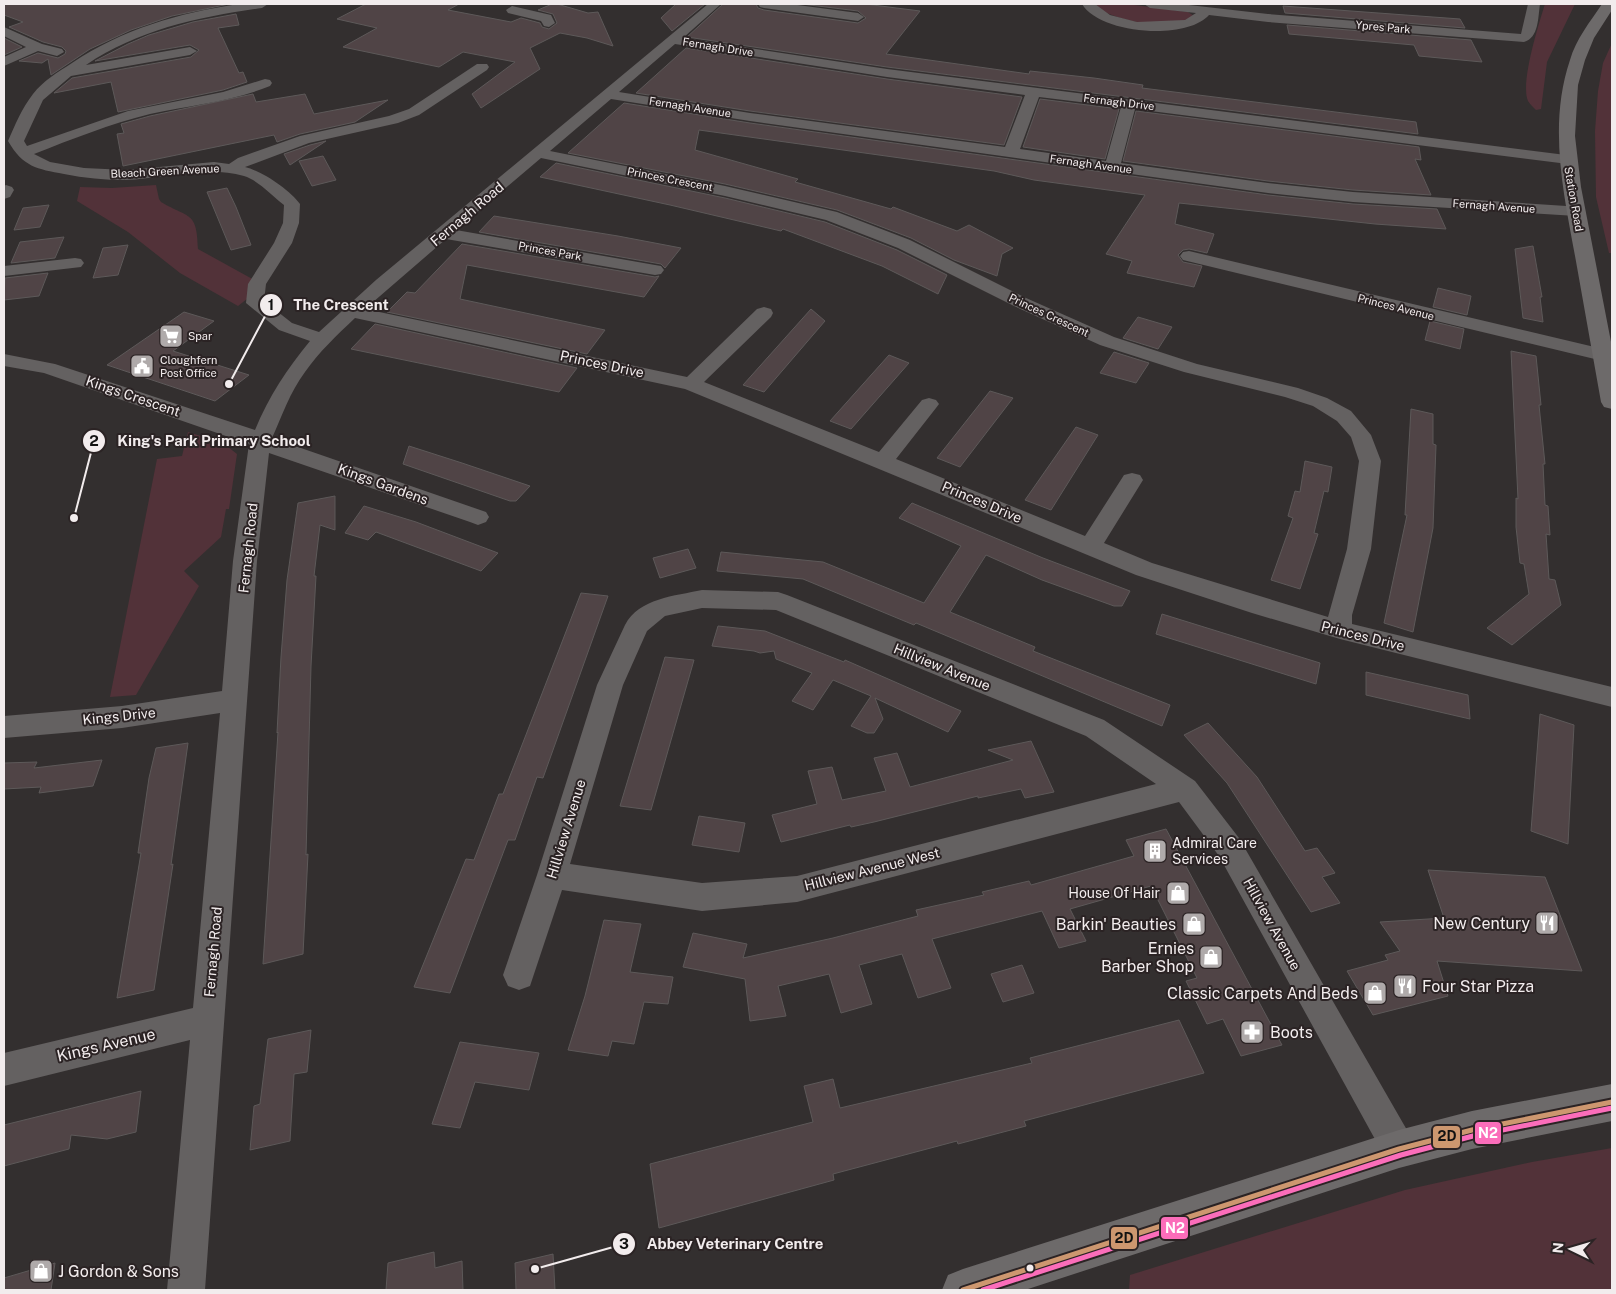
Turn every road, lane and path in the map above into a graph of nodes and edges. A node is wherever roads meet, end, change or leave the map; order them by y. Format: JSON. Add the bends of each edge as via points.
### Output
{"nodes":[{"id":1,"x":262,"y":4,"type":"edge"},
{"id":2,"x":525,"y":4,"type":"edge"},
{"id":3,"x":715,"y":4,"type":"edge"},
{"id":4,"x":764,"y":4,"type":"edge"},
{"id":5,"x":1088,"y":4,"type":"edge"},
{"id":6,"x":1150,"y":4,"type":"edge"},
{"id":7,"x":1534,"y":4,"type":"edge"},
{"id":8,"x":1609,"y":4,"type":"edge"},
{"id":9,"x":1206,"y":11,"type":"junction"},
{"id":10,"x":858,"y":17,"type":"dead end"},
{"id":11,"x":549,"y":23,"type":"dead end"},
{"id":12,"x":4,"y":31,"type":"edge"},
{"id":13,"x":672,"y":40,"type":"junction"},
{"id":14,"x":37,"y":47,"type":"junction"},
{"id":15,"x":190,"y":51,"type":"dead end"},
{"id":16,"x":56,"y":52,"type":"dead end"},
{"id":17,"x":4,"y":62,"type":"edge"},
{"id":18,"x":467,"y":64,"type":"dead end"},
{"id":19,"x":65,"y":74,"type":"junction"},
{"id":20,"x":264,"y":83,"type":"dead end"},
{"id":21,"x":1034,"y":91,"type":"junction"},
{"id":22,"x":608,"y":94,"type":"junction"},
{"id":23,"x":1130,"y":103,"type":"junction"},
{"id":24,"x":23,"y":153,"type":"junction"},
{"id":25,"x":539,"y":153,"type":"junction"},
{"id":26,"x":1011,"y":153,"type":"junction"},
{"id":27,"x":1568,"y":159,"type":"junction"},
{"id":28,"x":1112,"y":166,"type":"junction"},
{"id":29,"x":232,"y":169,"type":"junction"},
{"id":30,"x":1576,"y":211,"type":"junction"},
{"id":31,"x":444,"y":233,"type":"junction"},
{"id":32,"x":1189,"y":256,"type":"dead end"},
{"id":33,"x":75,"y":262,"type":"dead end"},
{"id":34,"x":655,"y":270,"type":"dead end"},
{"id":35,"x":4,"y":271,"type":"edge"},
{"id":36,"x":351,"y":312,"type":"junction"},
{"id":37,"x":764,"y":313,"type":"dead end"},
{"id":38,"x":323,"y":338,"type":"junction"},
{"id":39,"x":1603,"y":356,"type":"junction"},
{"id":40,"x":4,"y":360,"type":"edge"},
{"id":41,"x":691,"y":384,"type":"junction"},
{"id":42,"x":1612,"y":402,"type":"edge"},
{"id":43,"x":929,"y":404,"type":"dead end"},
{"id":44,"x":260,"y":442,"type":"junction"},
{"id":45,"x":884,"y":461,"type":"junction"},
{"id":46,"x":1132,"y":480,"type":"dead end"},
{"id":47,"x":478,"y":517,"type":"dead end"},
{"id":48,"x":1090,"y":547,"type":"junction"},
{"id":49,"x":1340,"y":630,"type":"junction"},
{"id":50,"x":1612,"y":697,"type":"edge"},
{"id":51,"x":234,"y":700,"type":"junction"},
{"id":52,"x":4,"y":727,"type":"edge"},
{"id":53,"x":1185,"y":789,"type":"junction"},
{"id":54,"x":552,"y":874,"type":"junction"},
{"id":55,"x":519,"y":975,"type":"dead end"},
{"id":56,"x":208,"y":1020,"type":"junction"},
{"id":57,"x":4,"y":1069,"type":"edge"},
{"id":58,"x":1612,"y":1102,"type":"edge"},
{"id":59,"x":1399,"y":1150,"type":"junction"},
{"id":60,"x":186,"y":1290,"type":"edge"},
{"id":61,"x":963,"y":1290,"type":"edge"}],
"edges":[{"from":1,"to":19,"type":"street","via":[[192,14],[156,24],[97,50]]},
{"from":2,"to":11,"type":"street","via":[[508,12],[546,18]]},
{"from":3,"to":13,"type":"street","name":"Fernagh Road"},
{"from":4,"to":10,"type":"street"},
{"from":5,"to":9,"type":"street","via":[[1104,17],[1139,26],[1181,24],[1197,20]]},
{"from":6,"to":9,"type":"street","name":"Ypres Park"},
{"from":7,"to":9,"type":"street","name":"Ypres Park","via":[[1528,35],[1524,38]]},
{"from":8,"to":27,"type":"main road","name":"Station Road","via":[[1577,60],[1566,120]]},
{"from":12,"to":14,"type":"street"},
{"from":13,"to":21,"type":"street","name":"Fernagh Drive","via":[[887,73]]},
{"from":13,"to":22,"type":"street","name":"Fernagh Road"},
{"from":14,"to":16,"type":"street"},
{"from":14,"to":17,"type":"street"},
{"from":15,"to":19,"type":"street"},
{"from":18,"to":29,"type":"street","name":"Bleach Green Avenue","via":[[488,68],[414,112],[393,120],[305,139],[244,161]]},
{"from":19,"to":24,"type":"street","via":[[38,96],[26,117],[16,141]]},
{"from":20,"to":24,"type":"street","via":[[237,94],[117,118]]},
{"from":21,"to":23,"type":"street","name":"Fernagh Drive"},
{"from":21,"to":26,"type":"street"},
{"from":22,"to":25,"type":"street","name":"Fernagh Road"},
{"from":22,"to":26,"type":"street","name":"Fernagh Avenue"},
{"from":23,"to":27,"type":"street","name":"Fernagh Drive"},
{"from":23,"to":28,"type":"street"},
{"from":24,"to":29,"type":"street","name":"Bleach Green Avenue","via":[[46,166],[84,173],[126,175],[214,167]]},
{"from":25,"to":31,"type":"street","name":"Fernagh Road"},
{"from":25,"to":49,"type":"street","name":"Princes Crescent","via":[[832,216],[904,244],[1082,331],[1191,368],[1291,392],[1320,402],[1344,416],[1361,435],[1370,461],[1359,549],[1340,615]]},
{"from":26,"to":28,"type":"street","name":"Fernagh Avenue"},
{"from":27,"to":30,"type":"main road","name":"Station Road"},
{"from":28,"to":30,"type":"street","name":"Fernagh Avenue","via":[[1343,196]]},
{"from":29,"to":38,"type":"street","name":"Bleach Green Avenue","via":[[261,179],[292,204],[291,223],[283,243],[257,284],[255,303],[284,328]]},
{"from":30,"to":39,"type":"main road","name":"Station Road"},
{"from":31,"to":34,"type":"street","name":"Princes Park"},
{"from":31,"to":36,"type":"street","name":"Fernagh Road"},
{"from":32,"to":39,"type":"street","name":"Princes Avenue"},
{"from":33,"to":35,"type":"street"},
{"from":36,"to":38,"type":"street","name":"Fernagh Road"},
{"from":36,"to":41,"type":"street","name":"Princes Drive"},
{"from":37,"to":41,"type":"street"},
{"from":38,"to":44,"type":"street","name":"Fernagh Road","via":[[296,370],[278,400]]},
{"from":39,"to":42,"type":"main road","name":"Station Road"},
{"from":40,"to":44,"type":"street","name":"Kings Crescent","via":[[48,368],[249,435]]},
{"from":41,"to":45,"type":"street","name":"Princes Drive"},
{"from":43,"to":45,"type":"street"},
{"from":44,"to":47,"type":"street","name":"Kings Gardens"},
{"from":44,"to":51,"type":"street","name":"Fernagh Road","via":[[245,561]]},
{"from":45,"to":48,"type":"street","name":"Princes Drive"},
{"from":46,"to":48,"type":"street"},
{"from":48,"to":49,"type":"street","name":"Princes Drive","via":[[1144,569]]},
{"from":49,"to":50,"type":"street","name":"Princes Drive"},
{"from":51,"to":52,"type":"street","name":"Kings Drive","via":[[122,717]]},
{"from":51,"to":56,"type":"street","name":"Fernagh Road"},
{"from":53,"to":54,"type":"street","name":"Hillview Avenue West","via":[[797,889],[702,897]]},
{"from":53,"to":54,"type":"street","name":"Hillview Avenue","via":[[1095,728],[778,602],[702,599],[658,608],[637,625],[610,685]]},
{"from":53,"to":59,"type":"street","name":"Hillview Avenue","via":[[1229,847]]},
{"from":54,"to":55,"type":"street","name":"Hillview Avenue"},
{"from":56,"to":57,"type":"street","name":"Kings Avenue"},
{"from":56,"to":60,"type":"street","name":"Fernagh Road"},
{"from":58,"to":59,"type":"main road","via":[[1472,1130]]},
{"from":59,"to":61,"type":"main road"}]}
